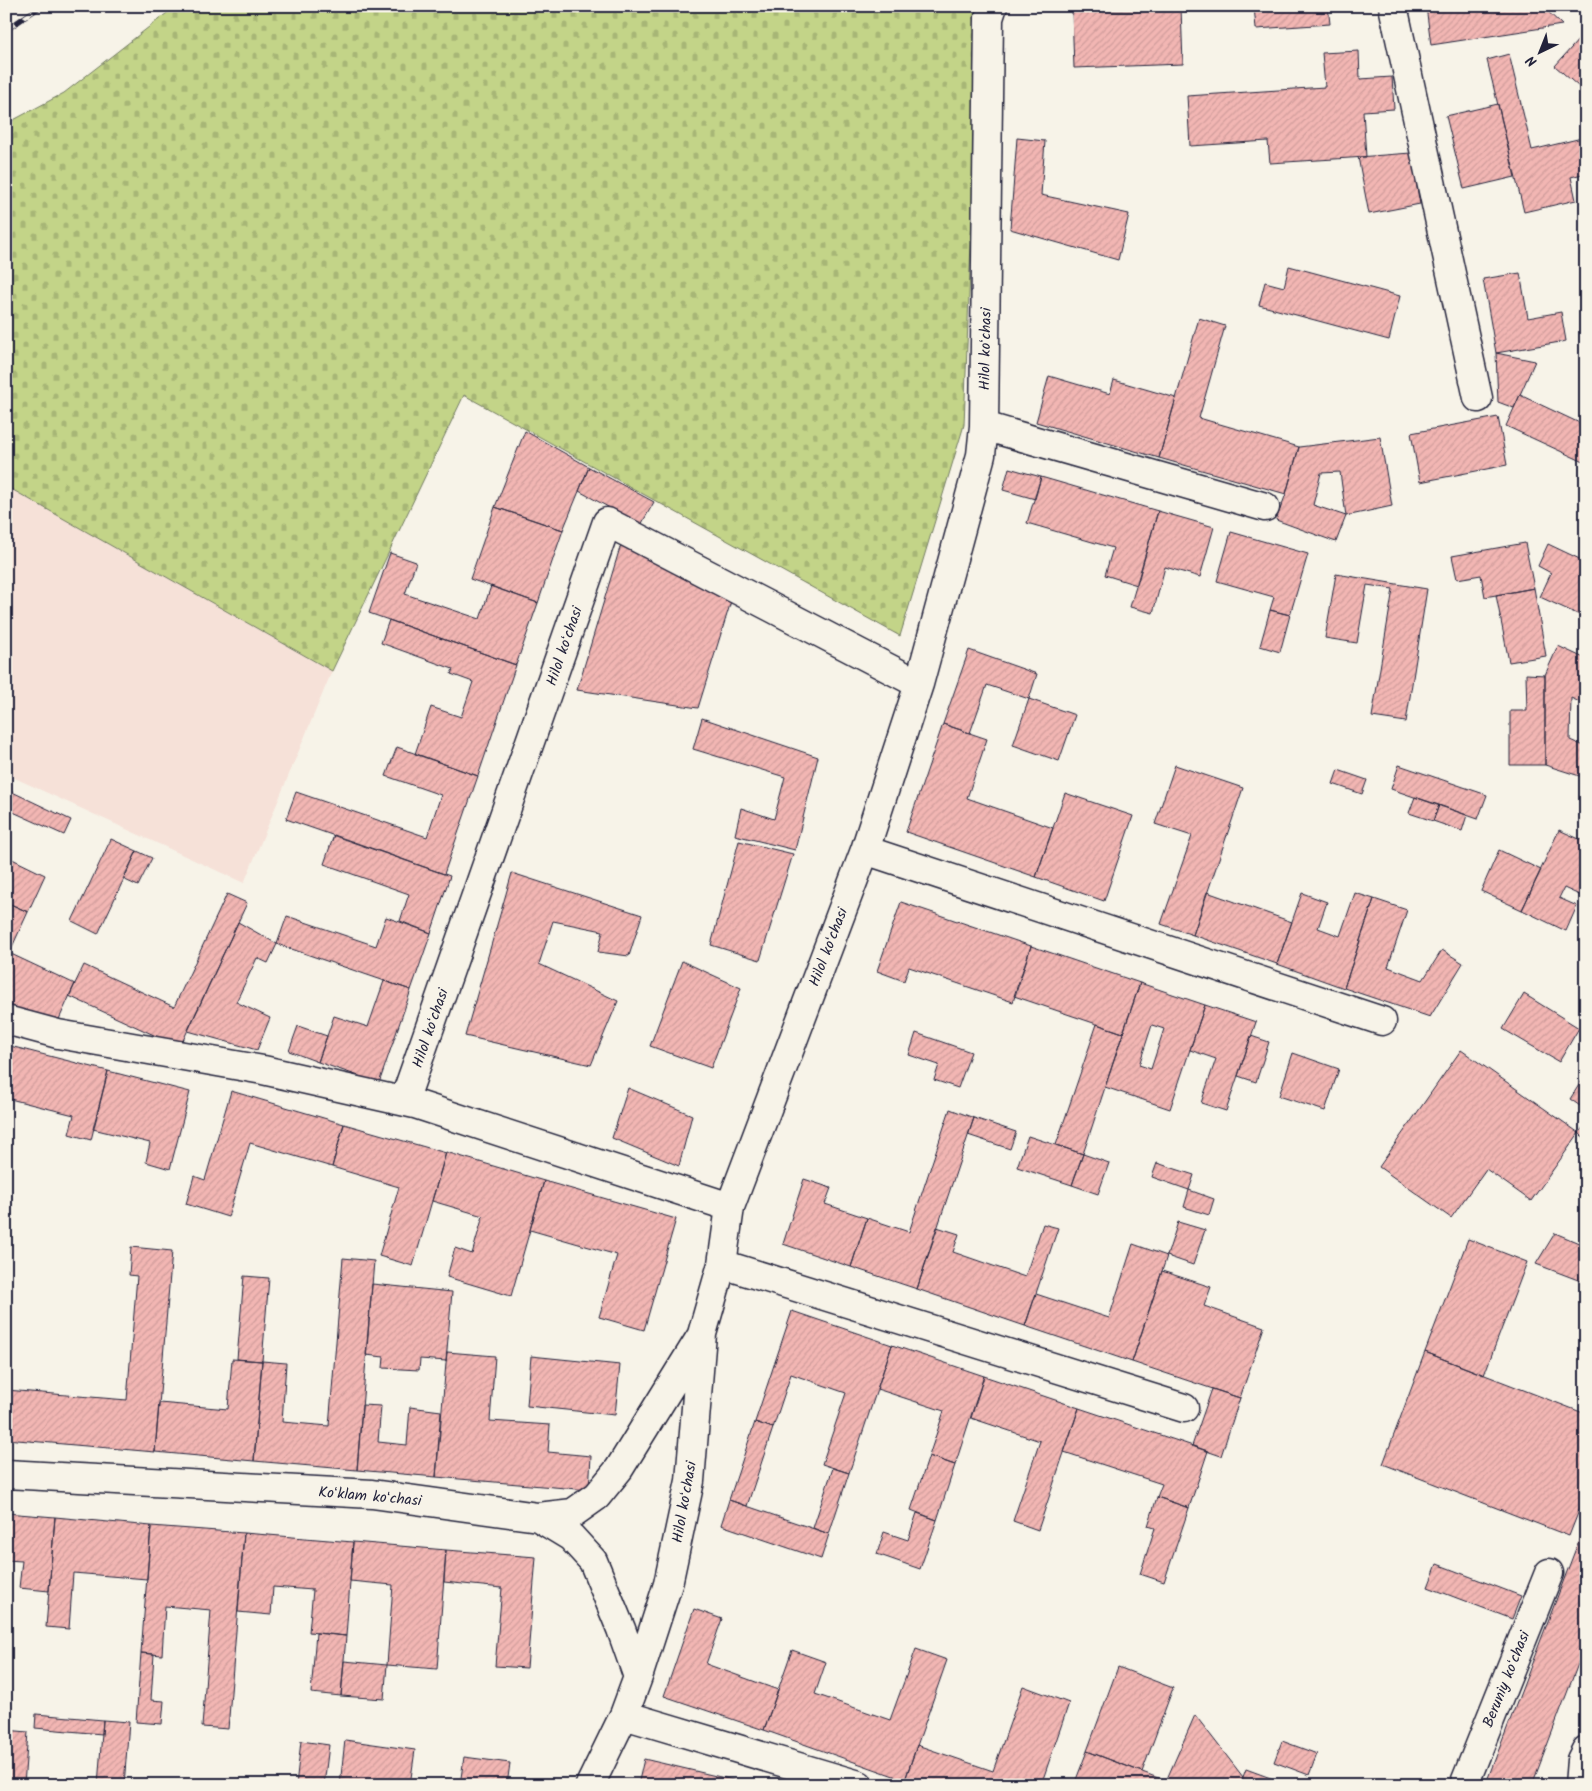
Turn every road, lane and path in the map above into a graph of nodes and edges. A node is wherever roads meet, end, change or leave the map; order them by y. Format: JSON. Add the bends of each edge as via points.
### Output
{"nodes":[{"id":1,"x":993,"y":6,"type":"edge"},
{"id":2,"x":1393,"y":6,"type":"edge"},
{"id":3,"x":1478,"y":398,"type":"dead end"},
{"id":4,"x":984,"y":426,"type":"junction"},
{"id":5,"x":1265,"y":508,"type":"dead end"},
{"id":6,"x":919,"y":684,"type":"junction"},
{"id":7,"x":865,"y":850,"type":"junction"},
{"id":8,"x":6,"y":1020,"type":"edge"},
{"id":9,"x":1382,"y":1021,"type":"dead end"},
{"id":10,"x":404,"y":1101,"type":"junction"},
{"id":11,"x":730,"y":1207,"type":"junction"},
{"id":12,"x":722,"y":1264,"type":"junction"},
{"id":13,"x":702,"y":1334,"type":"junction"},
{"id":14,"x":1184,"y":1408,"type":"dead end"},
{"id":15,"x":6,"y":1474,"type":"edge"},
{"id":16,"x":538,"y":1517,"type":"junction"},
{"id":17,"x":1549,"y":1573,"type":"dead end"},
{"id":18,"x":638,"y":1677,"type":"junction"},
{"id":19,"x":624,"y":1715,"type":"junction"},
{"id":20,"x":1586,"y":1750,"type":"edge"},
{"id":21,"x":590,"y":1785,"type":"edge"},
{"id":22,"x":859,"y":1785,"type":"edge"},
{"id":23,"x":1464,"y":1785,"type":"edge"},
{"id":24,"x":1579,"y":1785,"type":"edge"}],
"edges":[{"from":1,"to":4,"type":"street","name":"Hilol koʻchasi","via":[[989,18]]},
{"from":2,"to":3,"type":"street"},
{"from":4,"to":5,"type":"street"},
{"from":4,"to":6,"type":"street","name":"Hilol koʻchasi","via":[[981,455]]},
{"from":6,"to":7,"type":"street","name":"Hilol koʻchasi"},
{"from":6,"to":10,"type":"street","name":"Hilol koʻchasi","via":[[607,522]]},
{"from":7,"to":9,"type":"street"},
{"from":7,"to":11,"type":"street","name":"Hilol koʻchasi"},
{"from":8,"to":10,"type":"street","via":[[58,1034],[263,1070]]},
{"from":10,"to":11,"type":"street"},
{"from":11,"to":12,"type":"street","name":"Hilol koʻchasi"},
{"from":12,"to":13,"type":"street","name":"Hilol koʻchasi"},
{"from":12,"to":14,"type":"street"},
{"from":13,"to":16,"type":"street","via":[[619,1469],[597,1496],[573,1512]]},
{"from":13,"to":18,"type":"street","name":"Hilol koʻchasi","via":[[690,1481],[668,1584]]},
{"from":15,"to":16,"type":"street","name":"Koʻklam koʻchasi","via":[[372,1494]]},
{"from":16,"to":18,"type":"street","name":"Koʻklam koʻchasi","via":[[571,1537],[593,1561]]},
{"from":17,"to":23,"type":"street","name":"Beruniy koʻchasi"},
{"from":18,"to":19,"type":"street","name":"Hilol koʻchasi"},
{"from":19,"to":21,"type":"street","name":"Hilol koʻchasi"},
{"from":19,"to":22,"type":"street"},
{"from":20,"to":24,"type":"street","via":[[1581,1760]]}]}
